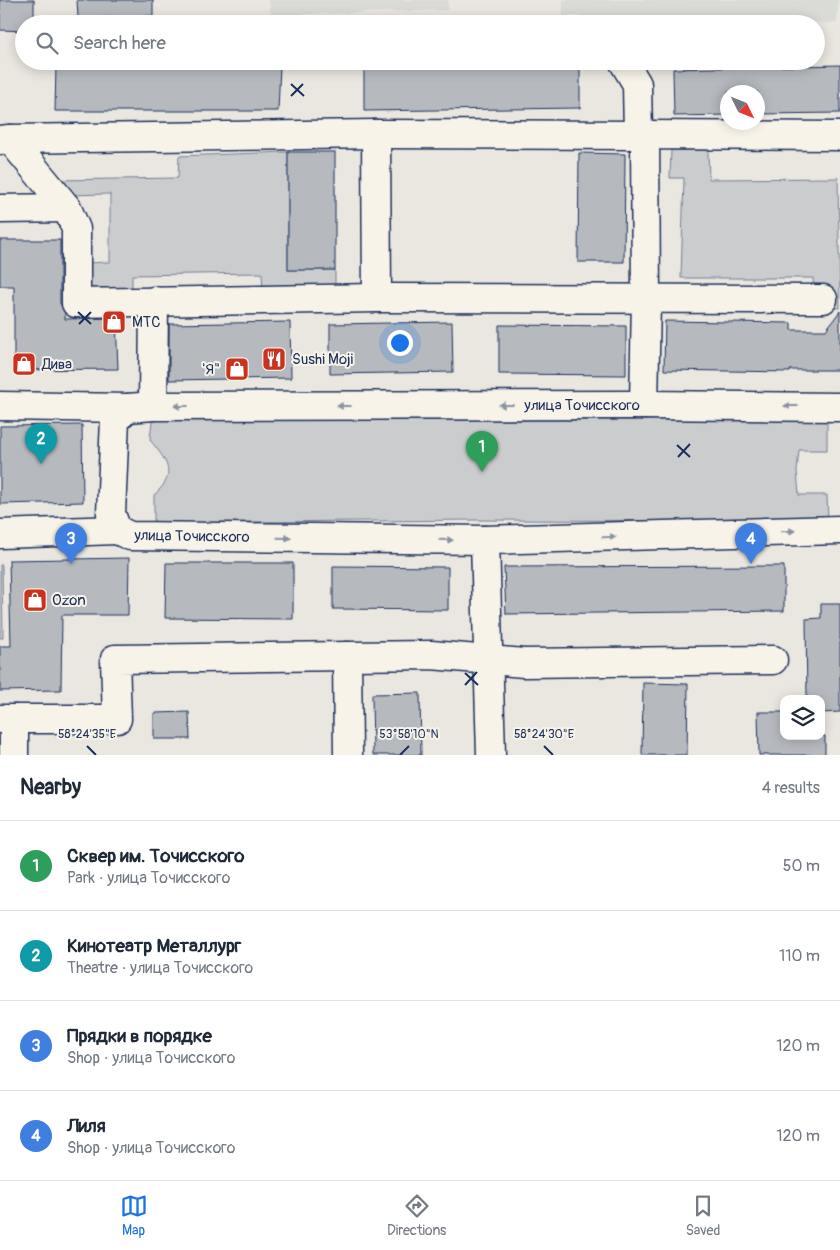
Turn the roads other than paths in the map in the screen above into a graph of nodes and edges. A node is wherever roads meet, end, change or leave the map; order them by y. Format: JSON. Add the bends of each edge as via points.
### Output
{"nodes":[{"id":1,"x":628,"y":70,"type":"edge"},
{"id":2,"x":376,"y":134,"type":"junction"},
{"id":3,"x":642,"y":134,"type":"junction"},
{"id":4,"x":840,"y":136,"type":"edge"},
{"id":5,"x":5,"y":140,"type":"edge"},
{"id":6,"x":67,"y":208,"type":"junction"},
{"id":7,"x":0,"y":209,"type":"edge"},
{"id":8,"x":377,"y":298,"type":"junction"},
{"id":9,"x":823,"y":299,"type":"dead end"},
{"id":10,"x":646,"y":300,"type":"junction"},
{"id":11,"x":154,"y":301,"type":"junction"},
{"id":12,"x":644,"y":405,"type":"junction"},
{"id":13,"x":0,"y":406,"type":"edge"},
{"id":14,"x":140,"y":407,"type":"junction"},
{"id":15,"x":840,"y":407,"type":"edge"},
{"id":16,"x":117,"y":530,"type":"junction"},
{"id":17,"x":840,"y":530,"type":"edge"},
{"id":18,"x":0,"y":534,"type":"edge"},
{"id":19,"x":485,"y":540,"type":"junction"},
{"id":20,"x":347,"y":656,"type":"junction"},
{"id":21,"x":488,"y":660,"type":"junction"},
{"id":22,"x":773,"y":660,"type":"dead end"},
{"id":23,"x":7,"y":719,"type":"edge"},
{"id":24,"x":14,"y":755,"type":"edge"},
{"id":25,"x":348,"y":755,"type":"edge"},
{"id":26,"x":491,"y":755,"type":"edge"}],
"edges":[{"from":1,"to":3,"type":"street","via":[[637,84]]},
{"from":2,"to":3,"type":"street"},
{"from":2,"to":5,"type":"street"},
{"from":2,"to":8,"type":"street"},
{"from":3,"to":4,"type":"street"},
{"from":3,"to":10,"type":"street"},
{"from":5,"to":6,"type":"street"},
{"from":6,"to":7,"type":"street"},
{"from":6,"to":11,"type":"street","via":[[76,229],[76,303]]},
{"from":8,"to":10,"type":"street"},
{"from":8,"to":11,"type":"street"},
{"from":9,"to":10,"type":"street"},
{"from":10,"to":12,"type":"street"},
{"from":11,"to":14,"type":"street"},
{"from":12,"to":14,"type":"street","name":"улица Точисского","one_way":true},
{"from":15,"to":12,"type":"street","name":"улица Точисского","one_way":true},
{"from":13,"to":14,"type":"street"},
{"from":14,"to":16,"type":"street","name":"улица Точисского","via":[[116,419],[111,514]]},
{"from":16,"to":18,"type":"street"},
{"from":16,"to":19,"type":"street","name":"улица Точисского","one_way":true,"via":[[130,536]]},
{"from":19,"to":17,"type":"street","name":"улица Точисского","one_way":true},
{"from":19,"to":21,"type":"street"},
{"from":20,"to":21,"type":"street","via":[[438,655]]},
{"from":20,"to":23,"type":"street","via":[[115,659],[117,719]]},
{"from":20,"to":25,"type":"street"},
{"from":21,"to":22,"type":"street","via":[[524,663]]},
{"from":21,"to":26,"type":"street"},
{"from":23,"to":24,"type":"street"}]}
